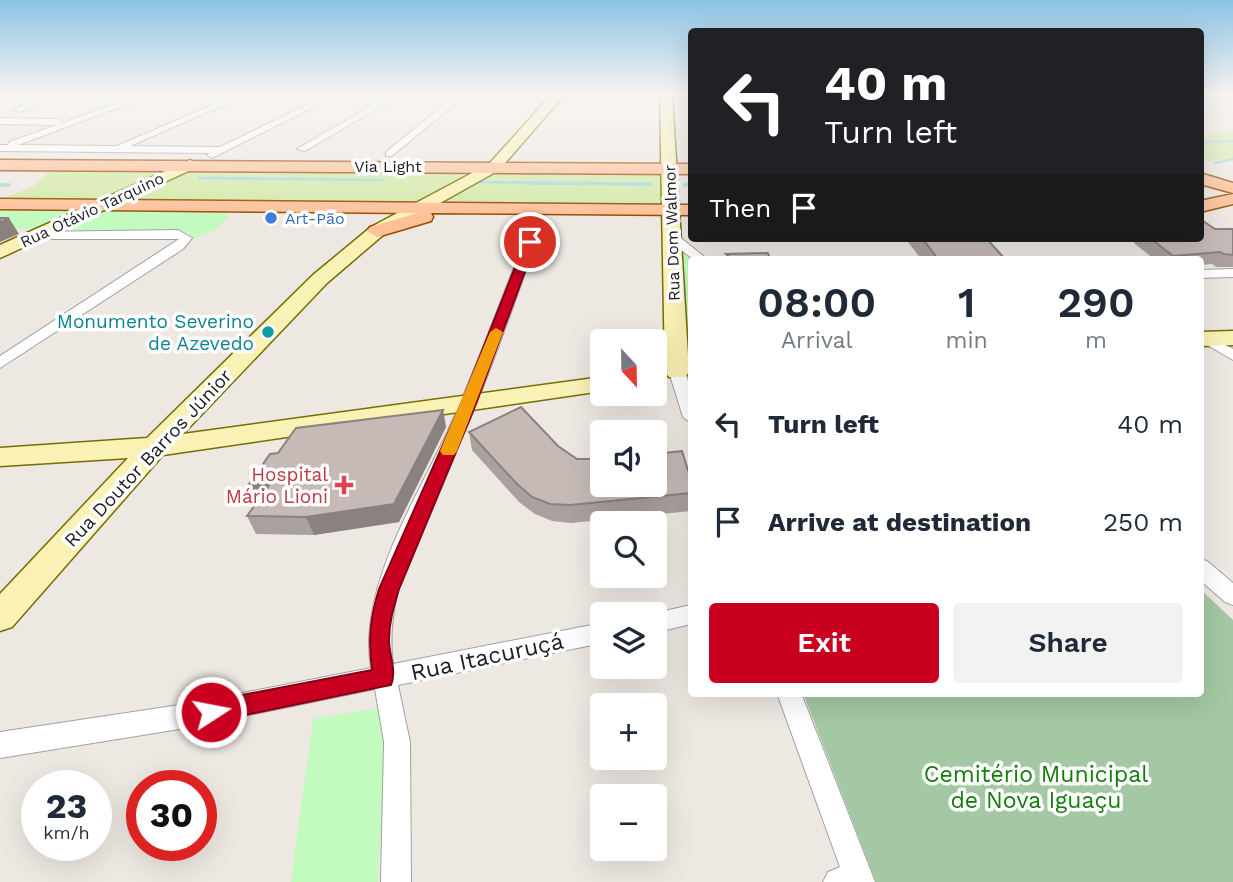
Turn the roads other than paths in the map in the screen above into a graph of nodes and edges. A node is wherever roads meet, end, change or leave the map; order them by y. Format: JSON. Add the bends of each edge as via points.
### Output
{"nodes":[{"id":1,"x":36,"y":135,"type":"edge"},
{"id":2,"x":148,"y":135,"type":"edge"},
{"id":3,"x":251,"y":135,"type":"edge"},
{"id":4,"x":326,"y":135,"type":"edge"},
{"id":5,"x":412,"y":135,"type":"edge"},
{"id":6,"x":522,"y":135,"type":"edge"},
{"id":7,"x":668,"y":135,"type":"edge"},
{"id":8,"x":0,"y":148,"type":"edge"},
{"id":9,"x":115,"y":149,"type":"junction"},
{"id":10,"x":302,"y":149,"type":"dead end"},
{"id":11,"x":221,"y":150,"type":"junction"},
{"id":12,"x":389,"y":154,"type":"dead end"},
{"id":13,"x":190,"y":165,"type":"junction"},
{"id":14,"x":0,"y":166,"type":"edge"},
{"id":15,"x":457,"y":167,"type":"junction"},
{"id":16,"x":494,"y":167,"type":"junction"},
{"id":17,"x":670,"y":169,"type":"junction"},
{"id":18,"x":688,"y":169,"type":"edge"},
{"id":19,"x":1233,"y":171,"type":"edge"},
{"id":20,"x":1204,"y":172,"type":"edge"},
{"id":21,"x":473,"y":179,"type":"junction"},
{"id":22,"x":1204,"y":179,"type":"edge"},
{"id":23,"x":1233,"y":188,"type":"edge"},
{"id":24,"x":0,"y":194,"type":"edge"},
{"id":25,"x":688,"y":195,"type":"edge"},
{"id":26,"x":135,"y":199,"type":"junction"},
{"id":27,"x":0,"y":204,"type":"edge"},
{"id":28,"x":671,"y":205,"type":"junction"},
{"id":29,"x":97,"y":206,"type":"junction"},
{"id":30,"x":416,"y":206,"type":"junction"},
{"id":31,"x":484,"y":208,"type":"junction"},
{"id":32,"x":688,"y":209,"type":"edge"},
{"id":33,"x":377,"y":231,"type":"junction"},
{"id":34,"x":36,"y":235,"type":"junction"},
{"id":35,"x":673,"y":237,"type":"junction"},
{"id":36,"x":530,"y":242,"type":"dead end"},
{"id":37,"x":0,"y":252,"type":"edge"},
{"id":38,"x":697,"y":256,"type":"edge"},
{"id":39,"x":1233,"y":273,"type":"edge"},
{"id":40,"x":1204,"y":274,"type":"edge"},
{"id":41,"x":1233,"y":338,"type":"edge"},
{"id":42,"x":1204,"y":339,"type":"edge"},
{"id":43,"x":1233,"y":355,"type":"edge"},
{"id":44,"x":0,"y":363,"type":"edge"},
{"id":45,"x":676,"y":375,"type":"edge"},
{"id":46,"x":590,"y":386,"type":"edge"},
{"id":47,"x":469,"y":404,"type":"junction"},
{"id":48,"x":688,"y":409,"type":"edge"},
{"id":49,"x":155,"y":447,"type":"junction"},
{"id":50,"x":0,"y":457,"type":"edge"},
{"id":51,"x":1204,"y":571,"type":"edge"},
{"id":52,"x":1233,"y":596,"type":"edge"},
{"id":53,"x":688,"y":616,"type":"edge"},
{"id":54,"x":0,"y":617,"type":"edge"},
{"id":55,"x":667,"y":620,"type":"edge"},
{"id":56,"x":590,"y":635,"type":"edge"},
{"id":57,"x":383,"y":678,"type":"junction"},
{"id":58,"x":790,"y":697,"type":"edge"},
{"id":59,"x":0,"y":745,"type":"edge"},
{"id":60,"x":852,"y":880,"type":"edge"},
{"id":61,"x":396,"y":882,"type":"edge"}],
"edges":[{"from":1,"to":8,"type":"street"},
{"from":2,"to":9,"type":"street"},
{"from":3,"to":11,"type":"street","name":"Rua Otávio Tarquino"},
{"from":4,"to":10,"type":"street"},
{"from":5,"to":12,"type":"street"},
{"from":6,"to":16,"type":"main road","name":"Rua Doutor Barros Júnior"},
{"from":7,"to":17,"type":"main road","name":"Rua Dom Walmor"},
{"from":8,"to":9,"type":"street"},
{"from":9,"to":11,"type":"street"},
{"from":11,"to":13,"type":"street","name":"Rua Otávio Tarquino"},
{"from":13,"to":14,"type":"main road","name":"Via Light"},
{"from":13,"to":15,"type":"main road","name":"Via Light"},
{"from":13,"to":26,"type":"main road","name":"Rua Otávio Tarquino"},
{"from":14,"to":24,"type":"main road","via":[[30,171],[31,178]]},
{"from":15,"to":16,"type":"main road","name":"Via Light"},
{"from":15,"to":21,"type":"main road"},
{"from":16,"to":17,"type":"main road","name":"Via Light"},
{"from":16,"to":21,"type":"main road","name":"Rua Doutor Barros Júnior"},
{"from":17,"to":18,"type":"main road","name":"Via Light"},
{"from":17,"to":28,"type":"main road","name":"Rua Dom Walmor"},
{"from":19,"to":20,"type":"main road"},
{"from":21,"to":30,"type":"main road","name":"Rua Doutor Barros Júnior"},
{"from":22,"to":23,"type":"main road"},
{"from":25,"to":28,"type":"main road"},
{"from":26,"to":29,"type":"main road"},
{"from":26,"to":30,"type":"main road"},
{"from":27,"to":29,"type":"main road"},
{"from":28,"to":31,"type":"main road"},
{"from":28,"to":32,"type":"main road"},
{"from":28,"to":35,"type":"main road","name":"Rua Dom Walmor"},
{"from":29,"to":34,"type":"main road","name":"Rua Otávio Tarquino"},
{"from":30,"to":31,"type":"main road"},
{"from":30,"to":33,"type":"main road","name":"Rua Doutor Barros Júnior"},
{"from":31,"to":33,"type":"main road","via":[[425,217]]},
{"from":33,"to":49,"type":"main road","name":"Rua Doutor Barros Júnior","via":[[320,279]]},
{"from":34,"to":37,"type":"main road","name":"Rua Otávio Tarquino"},
{"from":34,"to":44,"type":"street","via":[[178,234],[186,238]]},
{"from":35,"to":38,"type":"street"},
{"from":35,"to":45,"type":"main road","name":"Rua Dom Walmor"},
{"from":36,"to":47,"type":"street"},
{"from":39,"to":40,"type":"street"},
{"from":41,"to":42,"type":"main road"},
{"from":42,"to":43,"type":"street"},
{"from":45,"to":48,"type":"street"},
{"from":46,"to":47,"type":"main road"},
{"from":47,"to":49,"type":"main road"},
{"from":47,"to":57,"type":"street","via":[[389,589],[379,642]]},
{"from":49,"to":50,"type":"main road"},
{"from":49,"to":54,"type":"main road","name":"Rua Doutor Barros Júnior"},
{"from":51,"to":52,"type":"street"},
{"from":53,"to":55,"type":"street"},
{"from":56,"to":57,"type":"street","name":"Rua Itacuruçá"},
{"from":57,"to":59,"type":"street","name":"Rua Itacuruçá"},
{"from":57,"to":61,"type":"street","via":[[396,721]]},
{"from":58,"to":60,"type":"street"}]}
